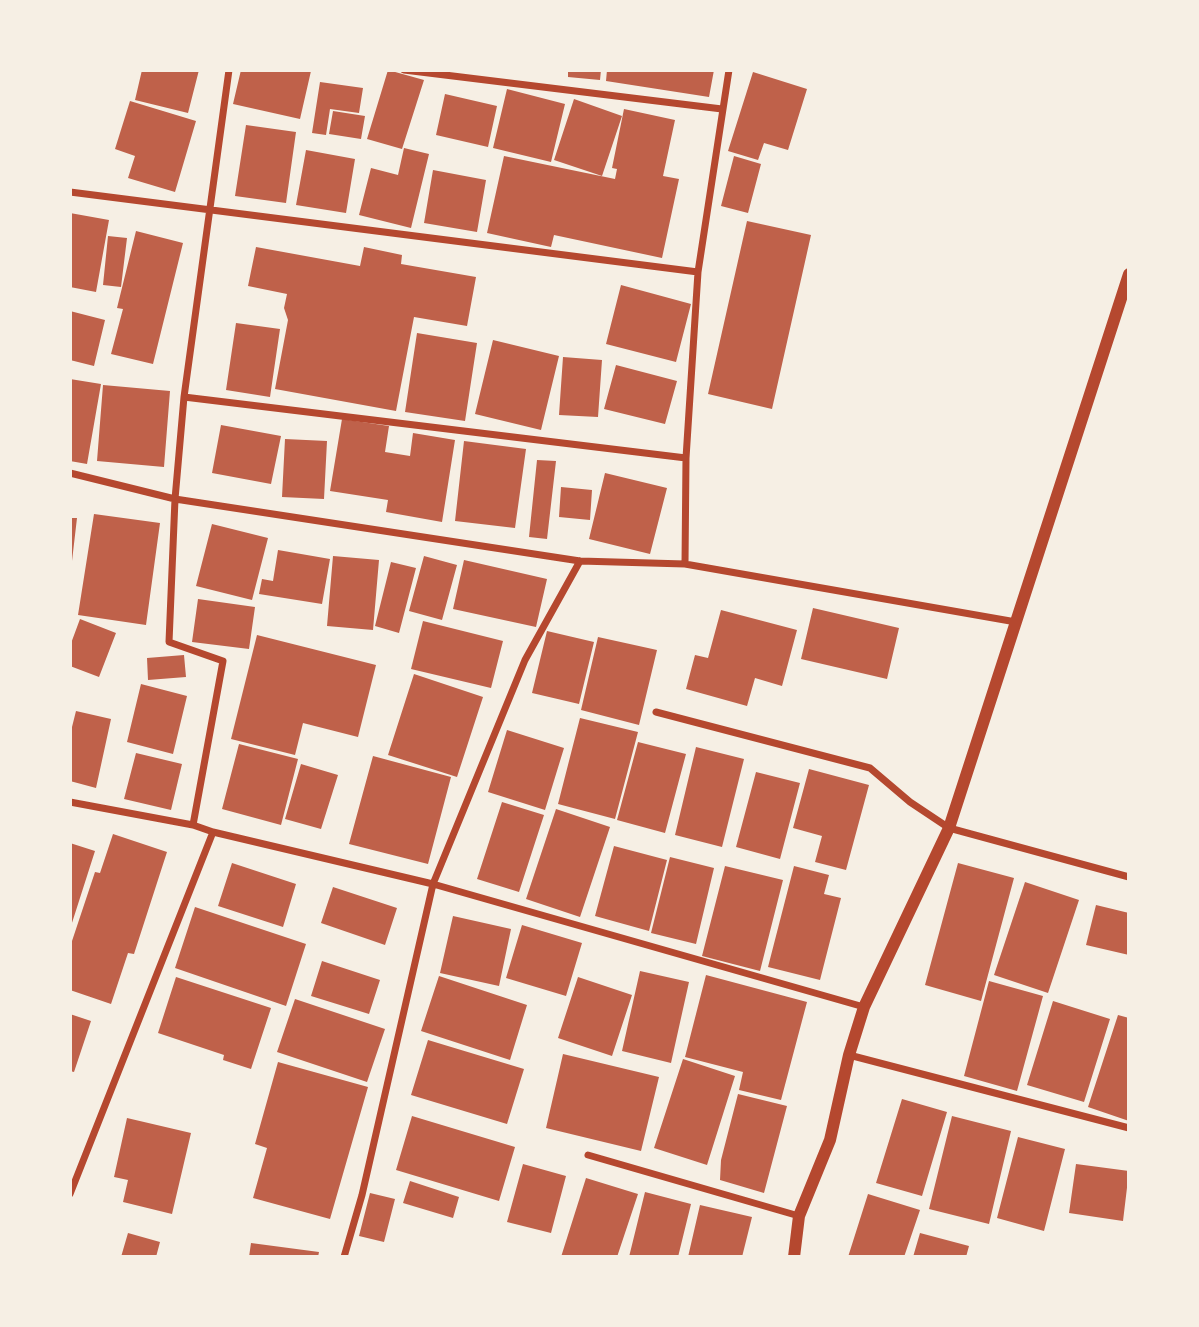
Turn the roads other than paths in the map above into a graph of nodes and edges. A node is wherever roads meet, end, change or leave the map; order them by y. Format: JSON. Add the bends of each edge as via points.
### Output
{"nodes":[{"id":1,"x":229,"y":70,"type":"edge"},
{"id":2,"x":404,"y":70,"type":"edge"},
{"id":3,"x":729,"y":70,"type":"edge"},
{"id":4,"x":722,"y":109,"type":"junction"},
{"id":5,"x":70,"y":192,"type":"edge"},
{"id":6,"x":211,"y":208,"type":"junction"},
{"id":7,"x":698,"y":272,"type":"junction"},
{"id":8,"x":1129,"y":277,"type":"edge"},
{"id":9,"x":184,"y":397,"type":"junction"},
{"id":10,"x":686,"y":458,"type":"junction"},
{"id":11,"x":70,"y":473,"type":"edge"},
{"id":12,"x":175,"y":499,"type":"junction"},
{"id":13,"x":580,"y":561,"type":"junction"},
{"id":14,"x":685,"y":564,"type":"junction"},
{"id":15,"x":1016,"y":622,"type":"junction"},
{"id":16,"x":656,"y":712,"type":"dead end"},
{"id":17,"x":70,"y":802,"type":"edge"},
{"id":18,"x":193,"y":825,"type":"junction"},
{"id":19,"x":949,"y":828,"type":"junction"},
{"id":20,"x":212,"y":832,"type":"junction"},
{"id":21,"x":1129,"y":877,"type":"edge"},
{"id":22,"x":433,"y":884,"type":"junction"},
{"id":23,"x":864,"y":1007,"type":"junction"},
{"id":24,"x":849,"y":1055,"type":"junction"},
{"id":25,"x":1129,"y":1128,"type":"edge"},
{"id":26,"x":588,"y":1155,"type":"dead end"},
{"id":27,"x":70,"y":1194,"type":"edge"},
{"id":28,"x":799,"y":1216,"type":"junction"},
{"id":29,"x":344,"y":1257,"type":"edge"},
{"id":30,"x":794,"y":1257,"type":"edge"}],
"edges":[{"from":1,"to":6,"type":"street"},
{"from":2,"to":4,"type":"street"},
{"from":3,"to":4,"type":"street"},
{"from":4,"to":7,"type":"street"},
{"from":5,"to":6,"type":"street"},
{"from":6,"to":7,"type":"street"},
{"from":6,"to":9,"type":"street"},
{"from":7,"to":10,"type":"street"},
{"from":8,"to":15,"type":"street"},
{"from":9,"to":10,"type":"street"},
{"from":9,"to":12,"type":"street"},
{"from":10,"to":14,"type":"street"},
{"from":11,"to":12,"type":"street"},
{"from":12,"to":13,"type":"street"},
{"from":12,"to":18,"type":"street","via":[[169,642],[223,661]]},
{"from":13,"to":14,"type":"street"},
{"from":13,"to":22,"type":"street","via":[[525,660]]},
{"from":14,"to":15,"type":"street"},
{"from":15,"to":19,"type":"street"},
{"from":16,"to":19,"type":"street","via":[[870,768]]},
{"from":17,"to":18,"type":"street"},
{"from":18,"to":20,"type":"street"},
{"from":19,"to":21,"type":"street"},
{"from":19,"to":23,"type":"street"},
{"from":20,"to":22,"type":"street"},
{"from":20,"to":27,"type":"street"},
{"from":22,"to":23,"type":"street"},
{"from":22,"to":29,"type":"street"},
{"from":23,"to":24,"type":"street"},
{"from":24,"to":25,"type":"street"},
{"from":24,"to":28,"type":"street","via":[[830,1140]]},
{"from":26,"to":28,"type":"street"},
{"from":28,"to":30,"type":"street"}]}
